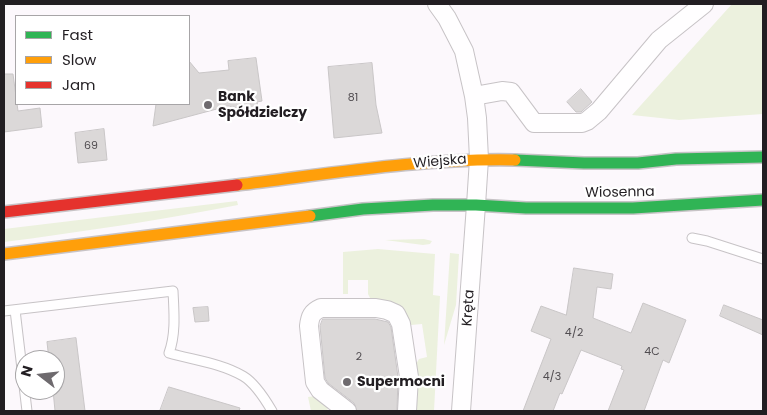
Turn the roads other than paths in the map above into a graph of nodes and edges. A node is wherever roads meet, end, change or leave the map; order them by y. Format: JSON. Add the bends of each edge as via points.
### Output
{"nodes":[{"id":1,"x":437,"y":4,"type":"edge"},
{"id":2,"x":704,"y":4,"type":"edge"},
{"id":3,"x":474,"y":96,"type":"junction"},
{"id":4,"x":763,"y":157,"type":"edge"},
{"id":5,"x":479,"y":159,"type":"junction"},
{"id":6,"x":763,"y":200,"type":"edge"},
{"id":7,"x":476,"y":205,"type":"junction"},
{"id":8,"x":4,"y":212,"type":"edge"},
{"id":9,"x":692,"y":238,"type":"dead end"},
{"id":10,"x":4,"y":254,"type":"edge"},
{"id":11,"x":763,"y":259,"type":"edge"},
{"id":12,"x":14,"y":310,"type":"junction"},
{"id":13,"x":4,"y":312,"type":"edge"},
{"id":14,"x":27,"y":411,"type":"edge"},
{"id":15,"x":272,"y":411,"type":"edge"},
{"id":16,"x":347,"y":411,"type":"edge"},
{"id":17,"x":407,"y":411,"type":"edge"},
{"id":18,"x":461,"y":411,"type":"edge"}],
"edges":[{"from":1,"to":3,"type":"street","via":[[464,51]]},
{"from":2,"to":3,"type":"street","via":[[659,40],[599,110],[582,123],[534,123],[511,92]]},
{"from":3,"to":5,"type":"street"},
{"from":4,"to":5,"type":"main road","via":[[584,164]]},
{"from":5,"to":7,"type":"street","name":"Wiejska"},
{"from":5,"to":8,"type":"main road","name":"Wiejska","via":[[430,162],[360,176]]},
{"from":6,"to":7,"type":"main road","name":"Wiosenna","via":[[633,208]]},
{"from":7,"to":10,"type":"main road","via":[[362,204]]},
{"from":7,"to":18,"type":"street","name":"Kręta"},
{"from":9,"to":11,"type":"lane"},
{"from":12,"to":13,"type":"lane"},
{"from":12,"to":14,"type":"lane"},
{"from":12,"to":15,"type":"lane","via":[[173,292],[174,325],[169,353],[244,377]]},
{"from":16,"to":17,"type":"street","via":[[320,390],[315,382],[309,326],[310,317],[321,308],[376,308],[396,314],[401,324],[409,377]]}]}
